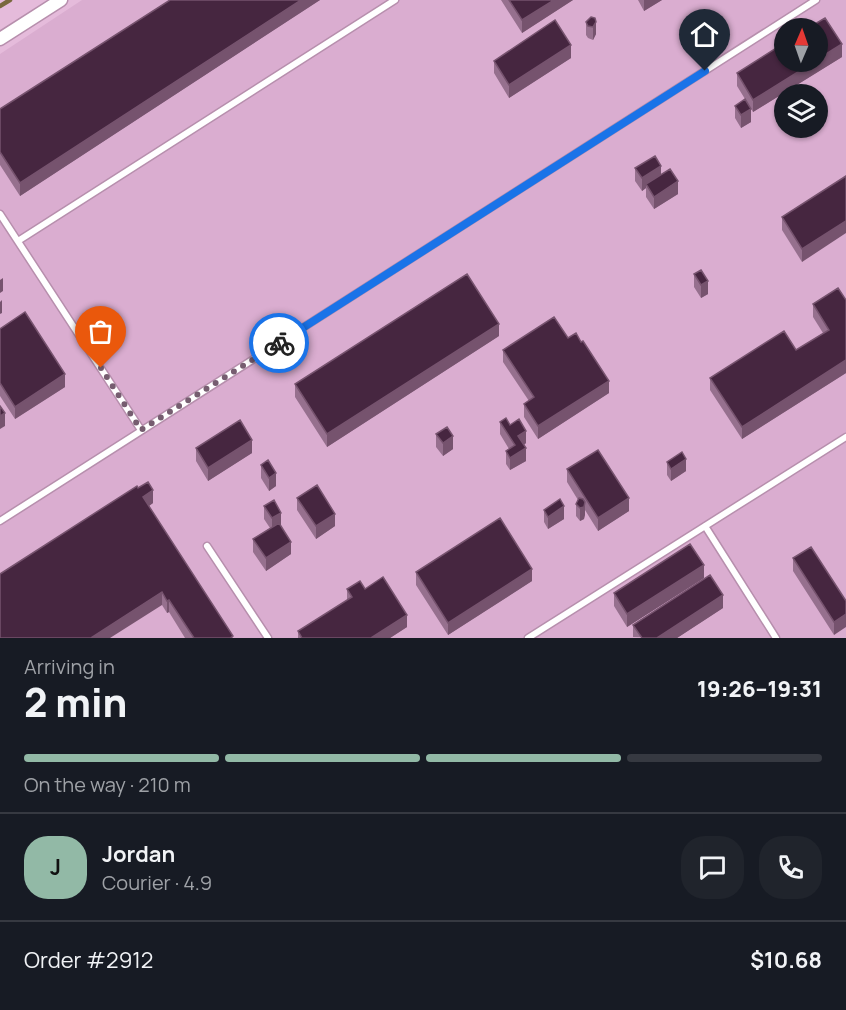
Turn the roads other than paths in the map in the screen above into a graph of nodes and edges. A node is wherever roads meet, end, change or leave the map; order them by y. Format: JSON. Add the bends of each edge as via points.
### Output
{"nodes":[{"id":1,"x":61,"y":0,"type":"edge"},
{"id":2,"x":395,"y":0,"type":"edge"},
{"id":3,"x":816,"y":0,"type":"edge"},
{"id":4,"x":0,"y":39,"type":"edge"},
{"id":5,"x":0,"y":214,"type":"edge"},
{"id":6,"x":18,"y":241,"type":"junction"},
{"id":7,"x":141,"y":430,"type":"junction"},
{"id":8,"x":846,"y":437,"type":"edge"},
{"id":9,"x":0,"y":520,"type":"edge"},
{"id":10,"x":705,"y":526,"type":"junction"},
{"id":11,"x":207,"y":546,"type":"dead end"},
{"id":12,"x":268,"y":638,"type":"edge"},
{"id":13,"x":528,"y":638,"type":"edge"},
{"id":14,"x":776,"y":638,"type":"edge"}],
"edges":[{"from":1,"to":4,"type":"street"},
{"from":2,"to":6,"type":"lane"},
{"from":3,"to":7,"type":"lane"},
{"from":5,"to":6,"type":"lane"},
{"from":6,"to":7,"type":"lane"},
{"from":7,"to":9,"type":"lane"},
{"from":8,"to":10,"type":"lane"},
{"from":10,"to":13,"type":"lane"},
{"from":10,"to":14,"type":"lane"},
{"from":11,"to":12,"type":"lane"}]}
